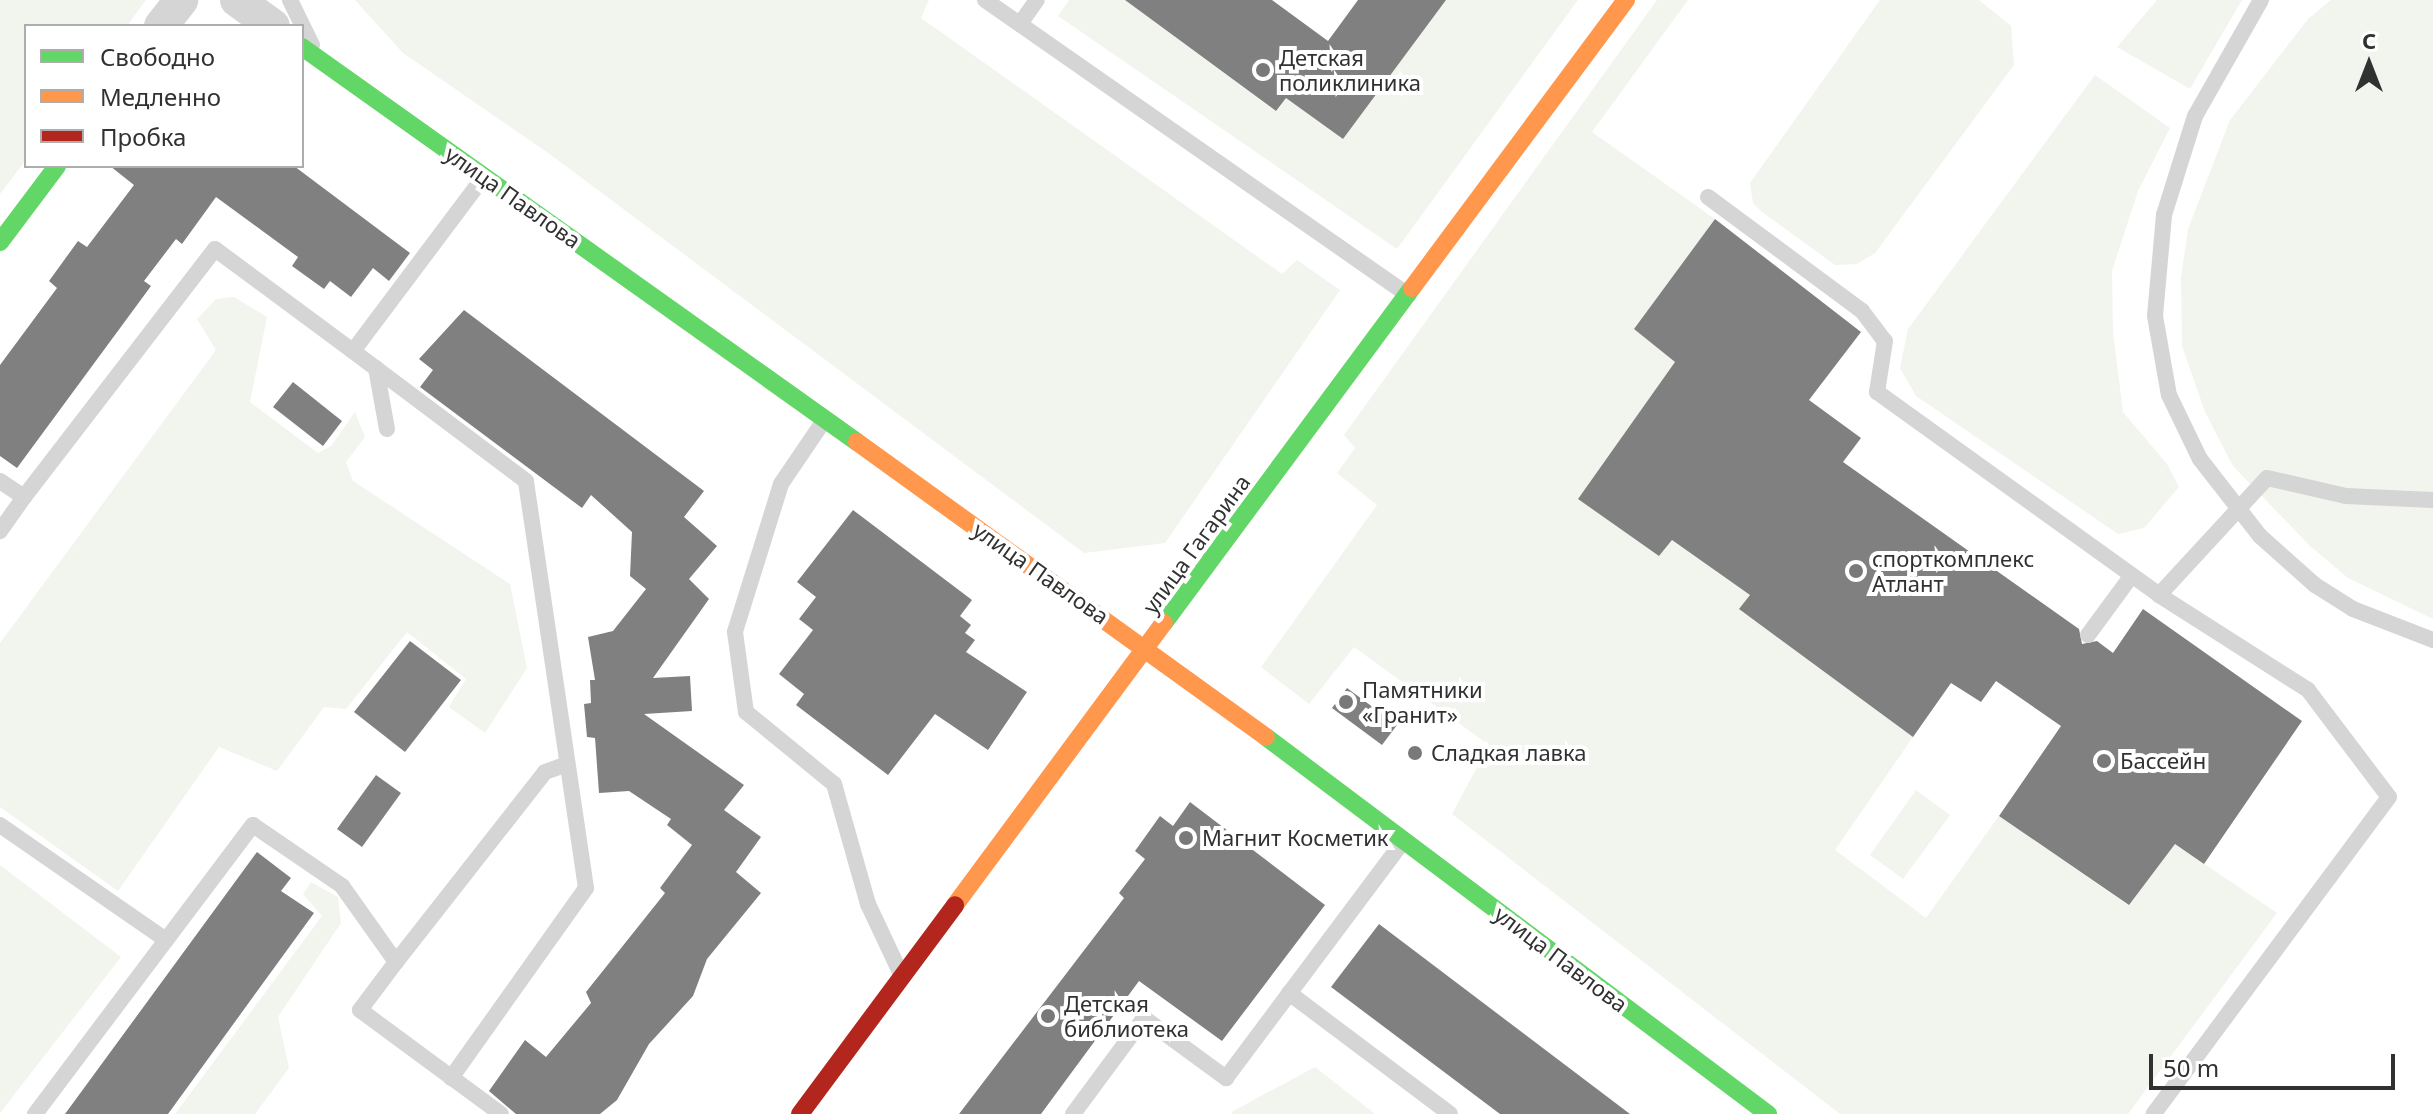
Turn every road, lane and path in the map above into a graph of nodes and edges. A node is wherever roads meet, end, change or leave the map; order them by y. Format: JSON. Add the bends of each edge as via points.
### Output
{"nodes":[{"id":1,"x":181,"y":0,"type":"edge"},
{"id":2,"x":237,"y":0,"type":"edge"},
{"id":3,"x":290,"y":0,"type":"edge"},
{"id":4,"x":985,"y":0,"type":"edge"},
{"id":5,"x":1037,"y":0,"type":"edge"},
{"id":6,"x":1626,"y":0,"type":"edge"},
{"id":7,"x":2261,"y":0,"type":"edge"},
{"id":8,"x":163,"y":24,"type":"edge"},
{"id":9,"x":270,"y":24,"type":"edge"},
{"id":10,"x":302,"y":24,"type":"edge"},
{"id":11,"x":1020,"y":24,"type":"junction"},
{"id":12,"x":304,"y":28,"type":"edge"},
{"id":13,"x":304,"y":48,"type":"edge"},
{"id":14,"x":319,"y":59,"type":"junction"},
{"id":15,"x":56,"y":168,"type":"edge"},
{"id":16,"x":483,"y":176,"type":"junction"},
{"id":17,"x":1708,"y":197,"type":"dead end"},
{"id":18,"x":0,"y":242,"type":"edge"},
{"id":19,"x":1409,"y":296,"type":"junction"},
{"id":20,"x":353,"y":351,"type":"junction"},
{"id":21,"x":376,"y":368,"type":"junction"},
{"id":22,"x":825,"y":420,"type":"junction"},
{"id":23,"x":387,"y":429,"type":"dead end"},
{"id":24,"x":0,"y":481,"type":"edge"},
{"id":25,"x":24,"y":497,"type":"junction"},
{"id":26,"x":2433,"y":500,"type":"edge"},
{"id":27,"x":2237,"y":510,"type":"junction"},
{"id":28,"x":0,"y":531,"type":"edge"},
{"id":29,"x":2132,"y":575,"type":"junction"},
{"id":30,"x":2159,"y":595,"type":"junction"},
{"id":31,"x":2088,"y":635,"type":"dead end"},
{"id":32,"x":2433,"y":640,"type":"edge"},
{"id":33,"x":1149,"y":649,"type":"junction"},
{"id":34,"x":564,"y":765,"type":"junction"},
{"id":35,"x":0,"y":825,"type":"edge"},
{"id":36,"x":1404,"y":841,"type":"junction"},
{"id":37,"x":166,"y":940,"type":"junction"},
{"id":38,"x":396,"y":962,"type":"junction"},
{"id":39,"x":903,"y":977,"type":"junction"},
{"id":40,"x":1289,"y":993,"type":"junction"},
{"id":41,"x":451,"y":1078,"type":"junction"},
{"id":42,"x":35,"y":1114,"type":"edge"},
{"id":43,"x":501,"y":1114,"type":"edge"},
{"id":44,"x":800,"y":1114,"type":"edge"},
{"id":45,"x":1073,"y":1114,"type":"edge"},
{"id":46,"x":1450,"y":1114,"type":"edge"},
{"id":47,"x":1768,"y":1114,"type":"edge"},
{"id":48,"x":2154,"y":1114,"type":"edge"}],
"edges":[{"from":1,"to":8,"type":"street"},
{"from":2,"to":9,"type":"street"},
{"from":3,"to":10,"type":"lane"},
{"from":4,"to":11,"type":"lane"},
{"from":5,"to":11,"type":"lane"},
{"from":6,"to":19,"type":"street","name":"улица Гагарина"},
{"from":7,"to":27,"type":"lane","via":[[2195,116],[2164,215],[2156,275],[2155,316],[2169,395],[2183,431]]},
{"from":11,"to":19,"type":"lane"},
{"from":12,"to":14,"type":"lane"},
{"from":13,"to":14,"type":"street","name":"улица Павлова"},
{"from":14,"to":16,"type":"street","name":"улица Павлова"},
{"from":15,"to":18,"type":"street"},
{"from":16,"to":20,"type":"lane"},
{"from":16,"to":22,"type":"street","name":"улица Павлова"},
{"from":17,"to":29,"type":"lane","via":[[1862,311],[1885,341],[1877,392]]},
{"from":19,"to":33,"type":"street","name":"улица Гагарина"},
{"from":20,"to":21,"type":"lane"},
{"from":20,"to":25,"type":"lane","via":[[215,249]]},
{"from":21,"to":23,"type":"lane"},
{"from":21,"to":34,"type":"lane","via":[[526,481]]},
{"from":22,"to":33,"type":"street","name":"улица Павлова"},
{"from":22,"to":39,"type":"lane","via":[[781,484],[755,560],[735,632],[744,699],[746,712],[834,784],[868,904]]},
{"from":24,"to":25,"type":"lane"},
{"from":25,"to":28,"type":"lane"},
{"from":26,"to":27,"type":"lane","via":[[2346,496],[2267,478]]},
{"from":27,"to":30,"type":"lane"},
{"from":27,"to":32,"type":"lane","via":[[2315,585],[2353,609]]},
{"from":29,"to":30,"type":"lane"},
{"from":29,"to":31,"type":"lane"},
{"from":30,"to":48,"type":"lane","via":[[2308,690],[2389,797]]},
{"from":33,"to":36,"type":"street","name":"улица Павлова"},
{"from":33,"to":39,"type":"street","name":"улица Гагарина"},
{"from":34,"to":38,"type":"lane","via":[[545,772]]},
{"from":34,"to":41,"type":"lane","via":[[586,888]]},
{"from":35,"to":37,"type":"lane"},
{"from":36,"to":40,"type":"lane"},
{"from":36,"to":47,"type":"street","name":"улица Павлова"},
{"from":37,"to":38,"type":"lane","via":[[253,825],[342,886]]},
{"from":37,"to":42,"type":"lane"},
{"from":38,"to":41,"type":"lane","via":[[360,1010]]},
{"from":39,"to":44,"type":"street","name":"улица Гагарина"},
{"from":40,"to":45,"type":"lane","via":[[1226,1078],[1144,1018]]},
{"from":40,"to":46,"type":"lane"},
{"from":41,"to":43,"type":"lane"}]}
